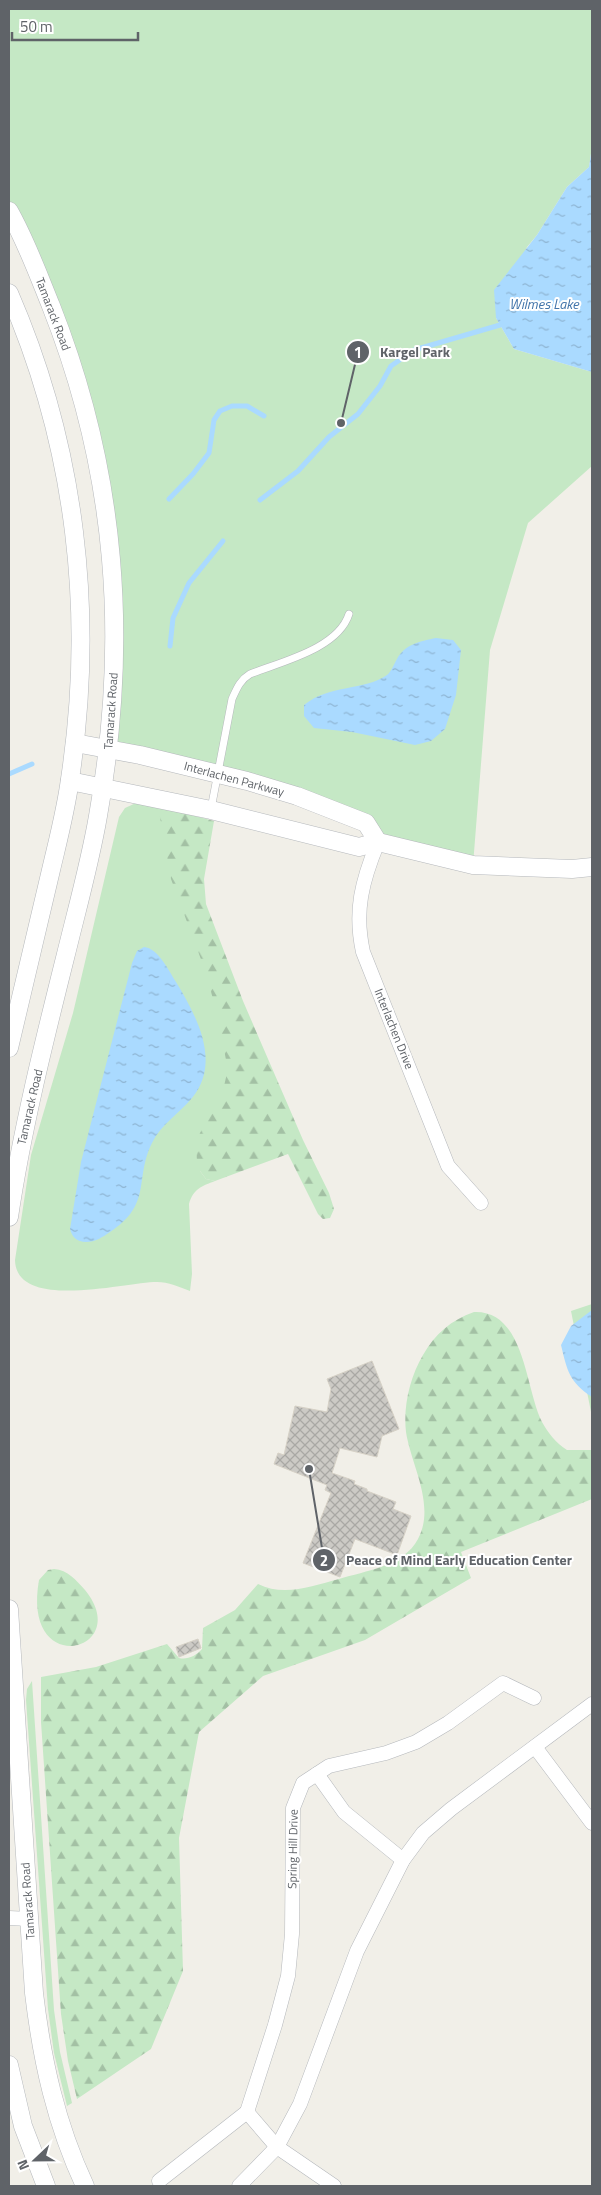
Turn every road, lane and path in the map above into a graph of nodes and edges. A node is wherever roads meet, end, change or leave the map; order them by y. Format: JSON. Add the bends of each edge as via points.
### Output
{"nodes":[{"id":1,"x":9,"y":212,"type":"edge"},
{"id":2,"x":9,"y":293,"type":"edge"},
{"id":3,"x":349,"y":614,"type":"dead end"},
{"id":4,"x":75,"y":743,"type":"junction"},
{"id":5,"x":109,"y":750,"type":"junction"},
{"id":6,"x":220,"y":774,"type":"junction"},
{"id":7,"x":70,"y":781,"type":"junction"},
{"id":8,"x":103,"y":787,"type":"junction"},
{"id":9,"x":211,"y":810,"type":"junction"},
{"id":10,"x":378,"y":842,"type":"junction"},
{"id":11,"x":592,"y":867,"type":"edge"},
{"id":12,"x":9,"y":1048,"type":"edge"},
{"id":13,"x":481,"y":1203,"type":"dead end"},
{"id":14,"x":9,"y":1217,"type":"edge"},
{"id":15,"x":9,"y":1609,"type":"edge"},
{"id":16,"x":534,"y":1698,"type":"dead end"},
{"id":17,"x":592,"y":1704,"type":"edge"},
{"id":18,"x":535,"y":1747,"type":"junction"},
{"id":19,"x":316,"y":1774,"type":"junction"},
{"id":20,"x":592,"y":1823,"type":"edge"},
{"id":21,"x":403,"y":1860,"type":"junction"},
{"id":22,"x":9,"y":1918,"type":"edge"},
{"id":23,"x":29,"y":1919,"type":"junction"},
{"id":24,"x":9,"y":2065,"type":"edge"},
{"id":25,"x":247,"y":2112,"type":"junction"},
{"id":26,"x":277,"y":2147,"type":"junction"},
{"id":27,"x":159,"y":2181,"type":"dead end"},
{"id":28,"x":46,"y":2186,"type":"edge"},
{"id":29,"x":85,"y":2186,"type":"edge"},
{"id":30,"x":239,"y":2186,"type":"edge"},
{"id":31,"x":334,"y":2186,"type":"edge"}],
"edges":[{"from":1,"to":5,"type":"street","name":"Tamarack Road","via":[[29,253],[73,365],[95,446],[108,525],[115,603],[115,674]]},
{"from":2,"to":4,"type":"street","via":[[40,376],[61,450],[74,525],[80,601]]},
{"from":3,"to":6,"type":"lane","via":[[341,628],[322,645],[243,679],[232,699]]},
{"from":4,"to":5,"type":"street","name":"Interlachen Parkway"},
{"from":4,"to":7,"type":"street"},
{"from":5,"to":6,"type":"street","name":"Interlachen Parkway"},
{"from":5,"to":8,"type":"street","name":"Tamarack Road"},
{"from":6,"to":9,"type":"lane"},
{"from":6,"to":10,"type":"street","name":"Interlachen Parkway","via":[[296,796],[366,823]]},
{"from":7,"to":8,"type":"street"},
{"from":7,"to":12,"type":"street"},
{"from":8,"to":9,"type":"street"},
{"from":8,"to":14,"type":"street","name":"Tamarack Road","via":[[91,853],[18,1157]]},
{"from":9,"to":10,"type":"street","via":[[359,847]]},
{"from":10,"to":11,"type":"street","via":[[473,864]]},
{"from":10,"to":13,"type":"street","name":"Interlachen Drive","via":[[365,873],[359,907],[359,933],[364,952],[448,1166]]},
{"from":15,"to":23,"type":"street","name":"Tamarack Road"},
{"from":16,"to":19,"type":"street","name":"Spring Hill Drive","via":[[503,1683],[448,1724],[416,1742],[329,1766]]},
{"from":17,"to":18,"type":"street"},
{"from":18,"to":20,"type":"street"},
{"from":18,"to":21,"type":"street","via":[[451,1809],[423,1833]]},
{"from":19,"to":21,"type":"street","via":[[344,1812]]},
{"from":19,"to":25,"type":"street","name":"Spring Hill Drive","via":[[303,1783],[293,1808],[292,1934],[288,1976]]},
{"from":21,"to":26,"type":"street","via":[[358,1952],[300,2104]]},
{"from":22,"to":23,"type":"street"},
{"from":23,"to":29,"type":"street","name":"Tamarack Road","via":[[47,2077],[68,2149]]},
{"from":24,"to":28,"type":"street","via":[[23,2126]]},
{"from":25,"to":26,"type":"street"},
{"from":25,"to":27,"type":"street"},
{"from":26,"to":30,"type":"street"},
{"from":26,"to":31,"type":"street"}]}
